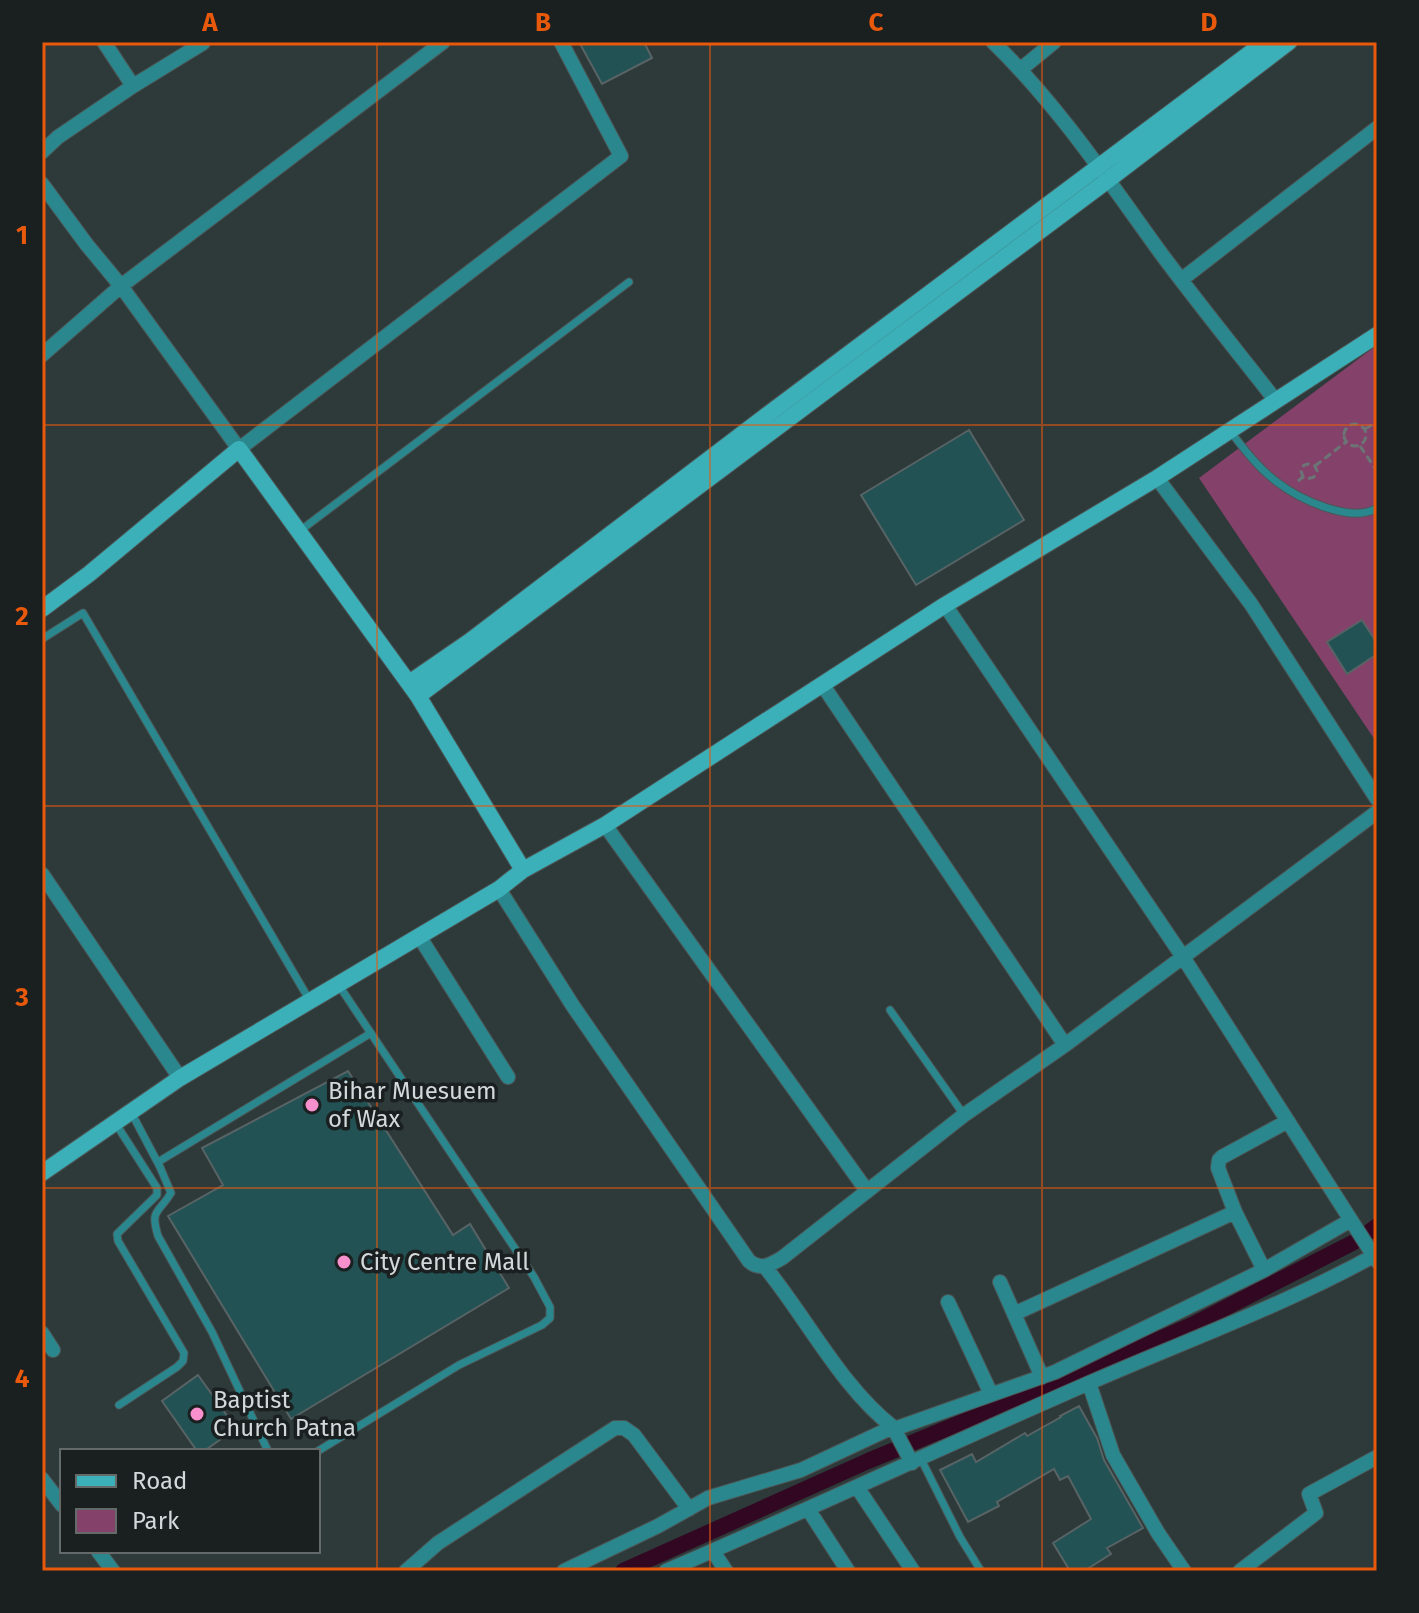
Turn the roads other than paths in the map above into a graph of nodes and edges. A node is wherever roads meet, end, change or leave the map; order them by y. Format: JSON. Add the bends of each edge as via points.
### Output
{"nodes":[{"id":1,"x":104,"y":42,"type":"edge"},
{"id":2,"x":443,"y":42,"type":"edge"},
{"id":3,"x":561,"y":42,"type":"edge"},
{"id":4,"x":993,"y":42,"type":"edge"},
{"id":5,"x":1054,"y":42,"type":"edge"},
{"id":6,"x":203,"y":43,"type":"edge"},
{"id":7,"x":1267,"y":47,"type":"edge"},
{"id":8,"x":1021,"y":69,"type":"junction"},
{"id":9,"x":133,"y":86,"type":"junction"},
{"id":10,"x":1377,"y":128,"type":"edge"},
{"id":11,"x":42,"y":152,"type":"edge"},
{"id":12,"x":1098,"y":166,"type":"junction"},
{"id":13,"x":1108,"y":180,"type":"junction"},
{"id":14,"x":42,"y":184,"type":"edge"},
{"id":15,"x":1181,"y":280,"type":"junction"},
{"id":16,"x":629,"y":282,"type":"dead end"},
{"id":17,"x":121,"y":286,"type":"junction"},
{"id":18,"x":1377,"y":335,"type":"edge"},
{"id":19,"x":42,"y":355,"type":"edge"},
{"id":20,"x":1276,"y":401,"type":"junction"},
{"id":21,"x":1230,"y":431,"type":"junction"},
{"id":22,"x":239,"y":449,"type":"junction"},
{"id":23,"x":1157,"y":478,"type":"junction"},
{"id":24,"x":1377,"y":508,"type":"edge"},
{"id":25,"x":299,"y":532,"type":"junction"},
{"id":26,"x":604,"y":548,"type":"junction"},
{"id":27,"x":945,"y":605,"type":"junction"},
{"id":28,"x":42,"y":609,"type":"edge"},
{"id":29,"x":42,"y":639,"type":"edge"},
{"id":30,"x":822,"y":684,"type":"junction"},
{"id":31,"x":414,"y":690,"type":"junction"},
{"id":32,"x":1377,"y":799,"type":"edge"},
{"id":33,"x":1377,"y":812,"type":"edge"},
{"id":34,"x":605,"y":825,"type":"junction"},
{"id":35,"x":523,"y":870,"type":"junction"},
{"id":36,"x":42,"y":874,"type":"edge"},
{"id":37,"x":499,"y":889,"type":"junction"},
{"id":38,"x":419,"y":936,"type":"junction"},
{"id":39,"x":1183,"y":957,"type":"junction"},
{"id":40,"x":338,"y":984,"type":"junction"},
{"id":41,"x":310,"y":1001,"type":"junction"},
{"id":42,"x":890,"y":1010,"type":"dead end"},
{"id":43,"x":371,"y":1033,"type":"junction"},
{"id":44,"x":1065,"y":1045,"type":"junction"},
{"id":45,"x":508,"y":1077,"type":"dead end"},
{"id":46,"x":180,"y":1078,"type":"junction"},
{"id":47,"x":131,"y":1112,"type":"junction"},
{"id":48,"x":964,"y":1115,"type":"junction"},
{"id":49,"x":1288,"y":1121,"type":"junction"},
{"id":50,"x":114,"y":1122,"type":"junction"},
{"id":51,"x":158,"y":1162,"type":"junction"},
{"id":52,"x":42,"y":1173,"type":"edge"},
{"id":53,"x":867,"y":1191,"type":"junction"},
{"id":54,"x":1235,"y":1212,"type":"junction"},
{"id":55,"x":1354,"y":1223,"type":"junction"},
{"id":56,"x":1374,"y":1255,"type":"edge"},
{"id":57,"x":765,"y":1267,"type":"junction"},
{"id":58,"x":1264,"y":1270,"type":"junction"},
{"id":59,"x":1000,"y":1282,"type":"dead end"},
{"id":60,"x":948,"y":1302,"type":"dead end"},
{"id":61,"x":1014,"y":1314,"type":"junction"},
{"id":62,"x":42,"y":1333,"type":"edge"},
{"id":63,"x":53,"y":1350,"type":"dead end"},
{"id":64,"x":1042,"y":1377,"type":"junction"},
{"id":65,"x":1089,"y":1383,"type":"junction"},
{"id":66,"x":991,"y":1394,"type":"junction"},
{"id":67,"x":119,"y":1405,"type":"dead end"},
{"id":68,"x":896,"y":1432,"type":"junction"},
{"id":69,"x":267,"y":1449,"type":"edge"},
{"id":70,"x":320,"y":1450,"type":"edge"},
{"id":71,"x":1377,"y":1457,"type":"edge"},
{"id":72,"x":914,"y":1459,"type":"junction"},
{"id":73,"x":42,"y":1479,"type":"edge"},
{"id":74,"x":857,"y":1487,"type":"junction"},
{"id":75,"x":60,"y":1502,"type":"edge"},
{"id":76,"x":689,"y":1509,"type":"junction"},
{"id":77,"x":808,"y":1509,"type":"junction"},
{"id":78,"x":713,"y":1551,"type":"junction"},
{"id":79,"x":100,"y":1553,"type":"edge"},
{"id":80,"x":113,"y":1571,"type":"edge"},
{"id":81,"x":406,"y":1571,"type":"edge"},
{"id":82,"x":564,"y":1571,"type":"edge"},
{"id":83,"x":666,"y":1571,"type":"edge"},
{"id":84,"x":726,"y":1571,"type":"edge"},
{"id":85,"x":848,"y":1571,"type":"edge"},
{"id":86,"x":913,"y":1571,"type":"edge"},
{"id":87,"x":981,"y":1571,"type":"edge"},
{"id":88,"x":1184,"y":1571,"type":"edge"},
{"id":89,"x":1240,"y":1571,"type":"edge"}],
"edges":[{"from":1,"to":9,"type":"street"},
{"from":2,"to":17,"type":"street"},
{"from":3,"to":22,"type":"street","via":[[621,156]]},
{"from":4,"to":8,"type":"street"},
{"from":5,"to":8,"type":"street"},
{"from":6,"to":9,"type":"street"},
{"from":7,"to":12,"type":"street"},
{"from":7,"to":13,"type":"street"},
{"from":8,"to":12,"type":"street"},
{"from":9,"to":11,"type":"street"},
{"from":10,"to":15,"type":"street"},
{"from":12,"to":13,"type":"street"},
{"from":12,"to":26,"type":"street"},
{"from":13,"to":15,"type":"street"},
{"from":13,"to":26,"type":"street"},
{"from":14,"to":17,"type":"street"},
{"from":15,"to":20,"type":"street"},
{"from":16,"to":25,"type":"lane"},
{"from":17,"to":19,"type":"street"},
{"from":17,"to":22,"type":"street"},
{"from":18,"to":20,"type":"street"},
{"from":20,"to":21,"type":"street"},
{"from":21,"to":23,"type":"street"},
{"from":21,"to":24,"type":"lane","via":[[1277,482],[1322,507],[1346,513]]},
{"from":22,"to":25,"type":"street"},
{"from":22,"to":28,"type":"street"},
{"from":23,"to":27,"type":"street"},
{"from":23,"to":32,"type":"street","via":[[1251,604]]},
{"from":25,"to":31,"type":"street"},
{"from":26,"to":31,"type":"street","via":[[470,641]]},
{"from":27,"to":30,"type":"street"},
{"from":27,"to":39,"type":"street"},
{"from":29,"to":41,"type":"lane","via":[[83,613]]},
{"from":30,"to":34,"type":"street"},
{"from":30,"to":44,"type":"street"},
{"from":31,"to":35,"type":"street"},
{"from":33,"to":39,"type":"street"},
{"from":34,"to":35,"type":"street"},
{"from":34,"to":53,"type":"street"},
{"from":35,"to":37,"type":"street"},
{"from":36,"to":46,"type":"street"},
{"from":37,"to":38,"type":"street"},
{"from":37,"to":57,"type":"street","via":[[749,1261]]},
{"from":38,"to":40,"type":"street"},
{"from":38,"to":45,"type":"street"},
{"from":39,"to":44,"type":"street"},
{"from":39,"to":49,"type":"street"},
{"from":40,"to":41,"type":"street"},
{"from":40,"to":43,"type":"lane"},
{"from":41,"to":46,"type":"street"},
{"from":42,"to":48,"type":"lane"},
{"from":43,"to":51,"type":"lane"},
{"from":43,"to":70,"type":"lane","via":[[534,1277],[550,1318],[459,1365]]},
{"from":44,"to":48,"type":"street"},
{"from":46,"to":47,"type":"street"},
{"from":47,"to":50,"type":"street"},
{"from":47,"to":51,"type":"lane"},
{"from":48,"to":53,"type":"street"},
{"from":49,"to":54,"type":"street","via":[[1219,1160]]},
{"from":49,"to":55,"type":"street"},
{"from":50,"to":52,"type":"street"},
{"from":50,"to":67,"type":"lane","via":[[157,1188],[154,1200],[117,1234],[118,1241],[184,1353],[177,1367]]},
{"from":51,"to":69,"type":"lane","via":[[171,1193],[156,1210],[158,1236],[212,1332]]},
{"from":53,"to":57,"type":"street"},
{"from":54,"to":58,"type":"street"},
{"from":54,"to":61,"type":"street"},
{"from":55,"to":56,"type":"street"},
{"from":55,"to":58,"type":"street"},
{"from":56,"to":65,"type":"street","via":[[1327,1281]]},
{"from":57,"to":68,"type":"street","via":[[850,1384]]},
{"from":58,"to":64,"type":"street"},
{"from":59,"to":61,"type":"street"},
{"from":60,"to":66,"type":"street"},
{"from":61,"to":64,"type":"street"},
{"from":62,"to":63,"type":"street"},
{"from":64,"to":66,"type":"street"},
{"from":65,"to":72,"type":"street"},
{"from":65,"to":88,"type":"street","via":[[1113,1455]]},
{"from":66,"to":68,"type":"street"},
{"from":68,"to":72,"type":"street"},
{"from":68,"to":76,"type":"street"},
{"from":71,"to":89,"type":"street","via":[[1309,1494],[1316,1513]]},
{"from":72,"to":74,"type":"street"},
{"from":72,"to":87,"type":"lane"},
{"from":73,"to":75,"type":"street"},
{"from":74,"to":77,"type":"street"},
{"from":74,"to":86,"type":"street"},
{"from":76,"to":81,"type":"street","via":[[634,1435],[615,1428],[438,1543]]},
{"from":76,"to":82,"type":"street"},
{"from":77,"to":78,"type":"street"},
{"from":77,"to":85,"type":"street"},
{"from":78,"to":83,"type":"street"},
{"from":78,"to":84,"type":"street"},
{"from":79,"to":80,"type":"street"}]}
